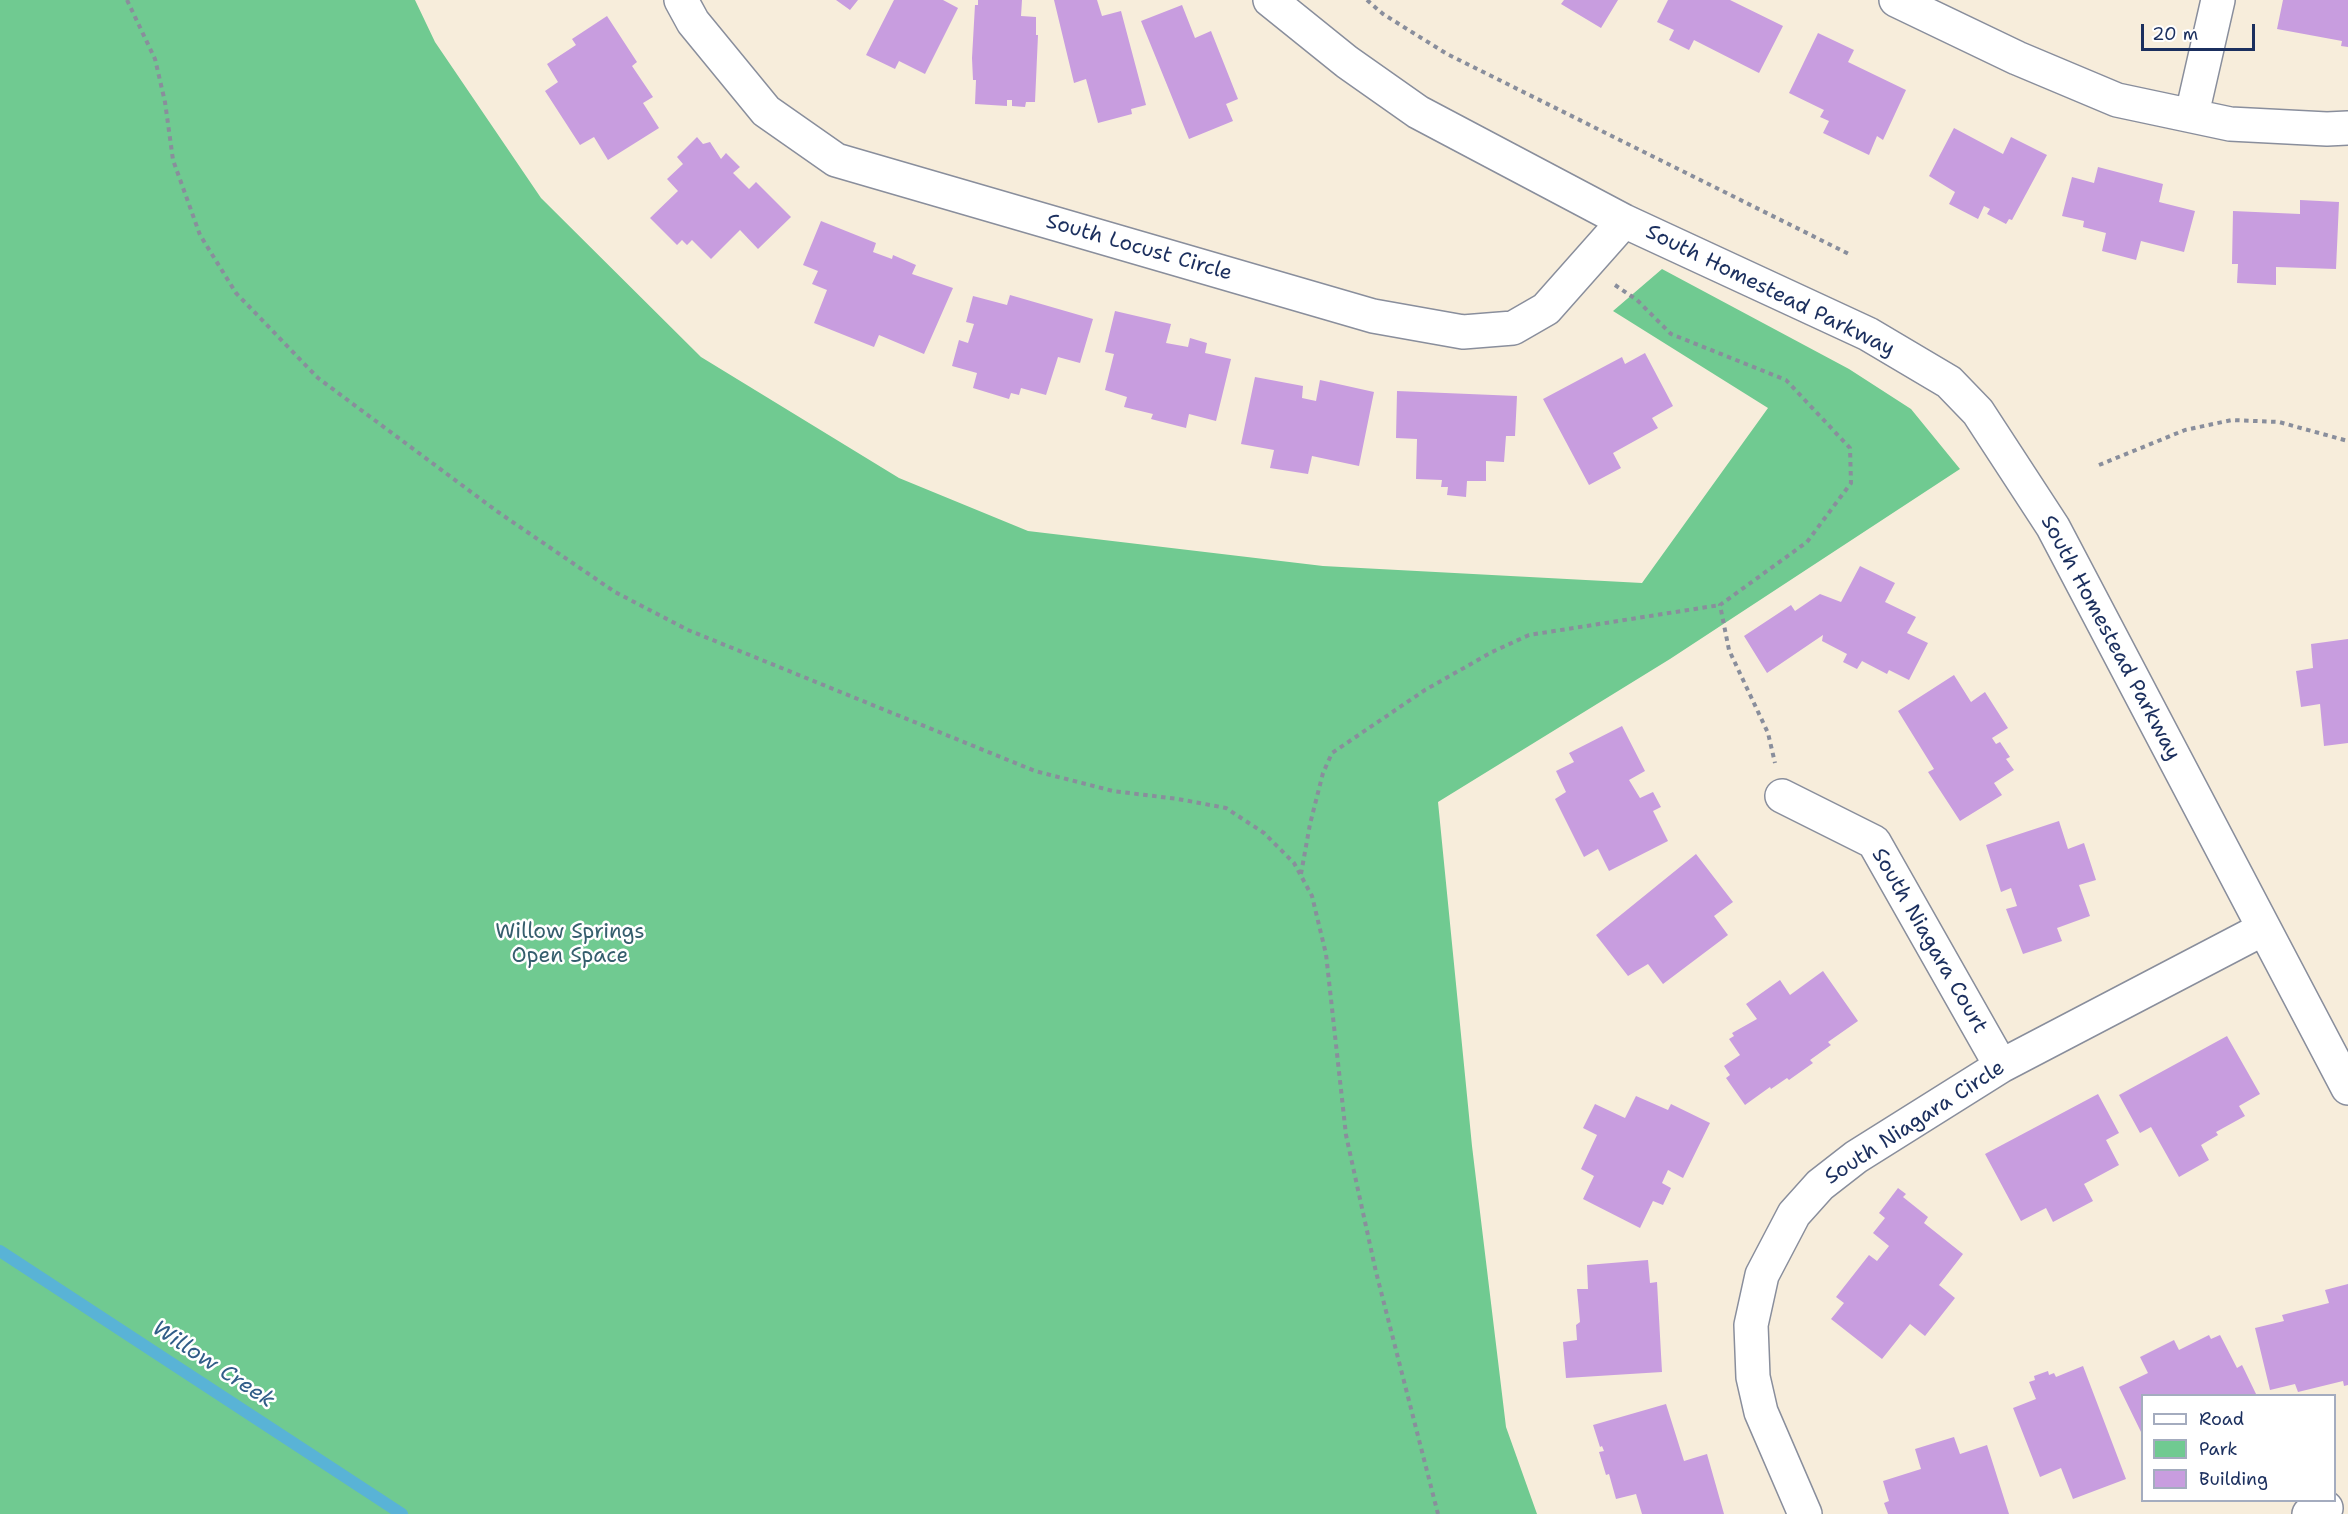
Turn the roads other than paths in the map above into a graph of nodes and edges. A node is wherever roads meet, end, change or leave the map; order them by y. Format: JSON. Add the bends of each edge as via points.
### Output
{"nodes":[{"id":1,"x":681,"y":0,"type":"edge"},
{"id":2,"x":1270,"y":0,"type":"edge"},
{"id":3,"x":1896,"y":0,"type":"edge"},
{"id":4,"x":2218,"y":0,"type":"edge"},
{"id":5,"x":2192,"y":114,"type":"junction"},
{"id":6,"x":2348,"y":128,"type":"edge"},
{"id":7,"x":1624,"y":221,"type":"junction"},
{"id":8,"x":1782,"y":796,"type":"road end"},
{"id":9,"x":2264,"y":929,"type":"junction"},
{"id":10,"x":2001,"y":1066,"type":"junction"},
{"id":11,"x":2348,"y":1088,"type":"edge"},
{"id":12,"x":1805,"y":1514,"type":"edge"}],
"edges":[{"from":1,"to":7,"type":"street","name":"South Locust Circle","via":[[693,22],[766,111],[836,160],[1372,316],[1463,332],[1513,328],[1546,309]]},
{"from":2,"to":7,"type":"street","name":"South Homestead Parkway","via":[[1418,112]]},
{"from":3,"to":5,"type":"street","via":[[2117,100]]},
{"from":4,"to":5,"type":"street"},
{"from":5,"to":6,"type":"street","via":[[2230,124]]},
{"from":7,"to":9,"type":"street","name":"South Homestead Parkway","via":[[1868,334],[1948,382],[1978,412],[2053,527]]},
{"from":8,"to":10,"type":"street","name":"South Niagara Court","via":[[1874,842]]},
{"from":9,"to":10,"type":"street","name":"South Niagara Circle"},
{"from":9,"to":11,"type":"street","name":"South Homestead Parkway"},
{"from":10,"to":12,"type":"street","name":"South Niagara Circle","via":[[1856,1157],[1820,1185],[1794,1214],[1762,1275],[1751,1325],[1753,1377],[1761,1412]]}]}
